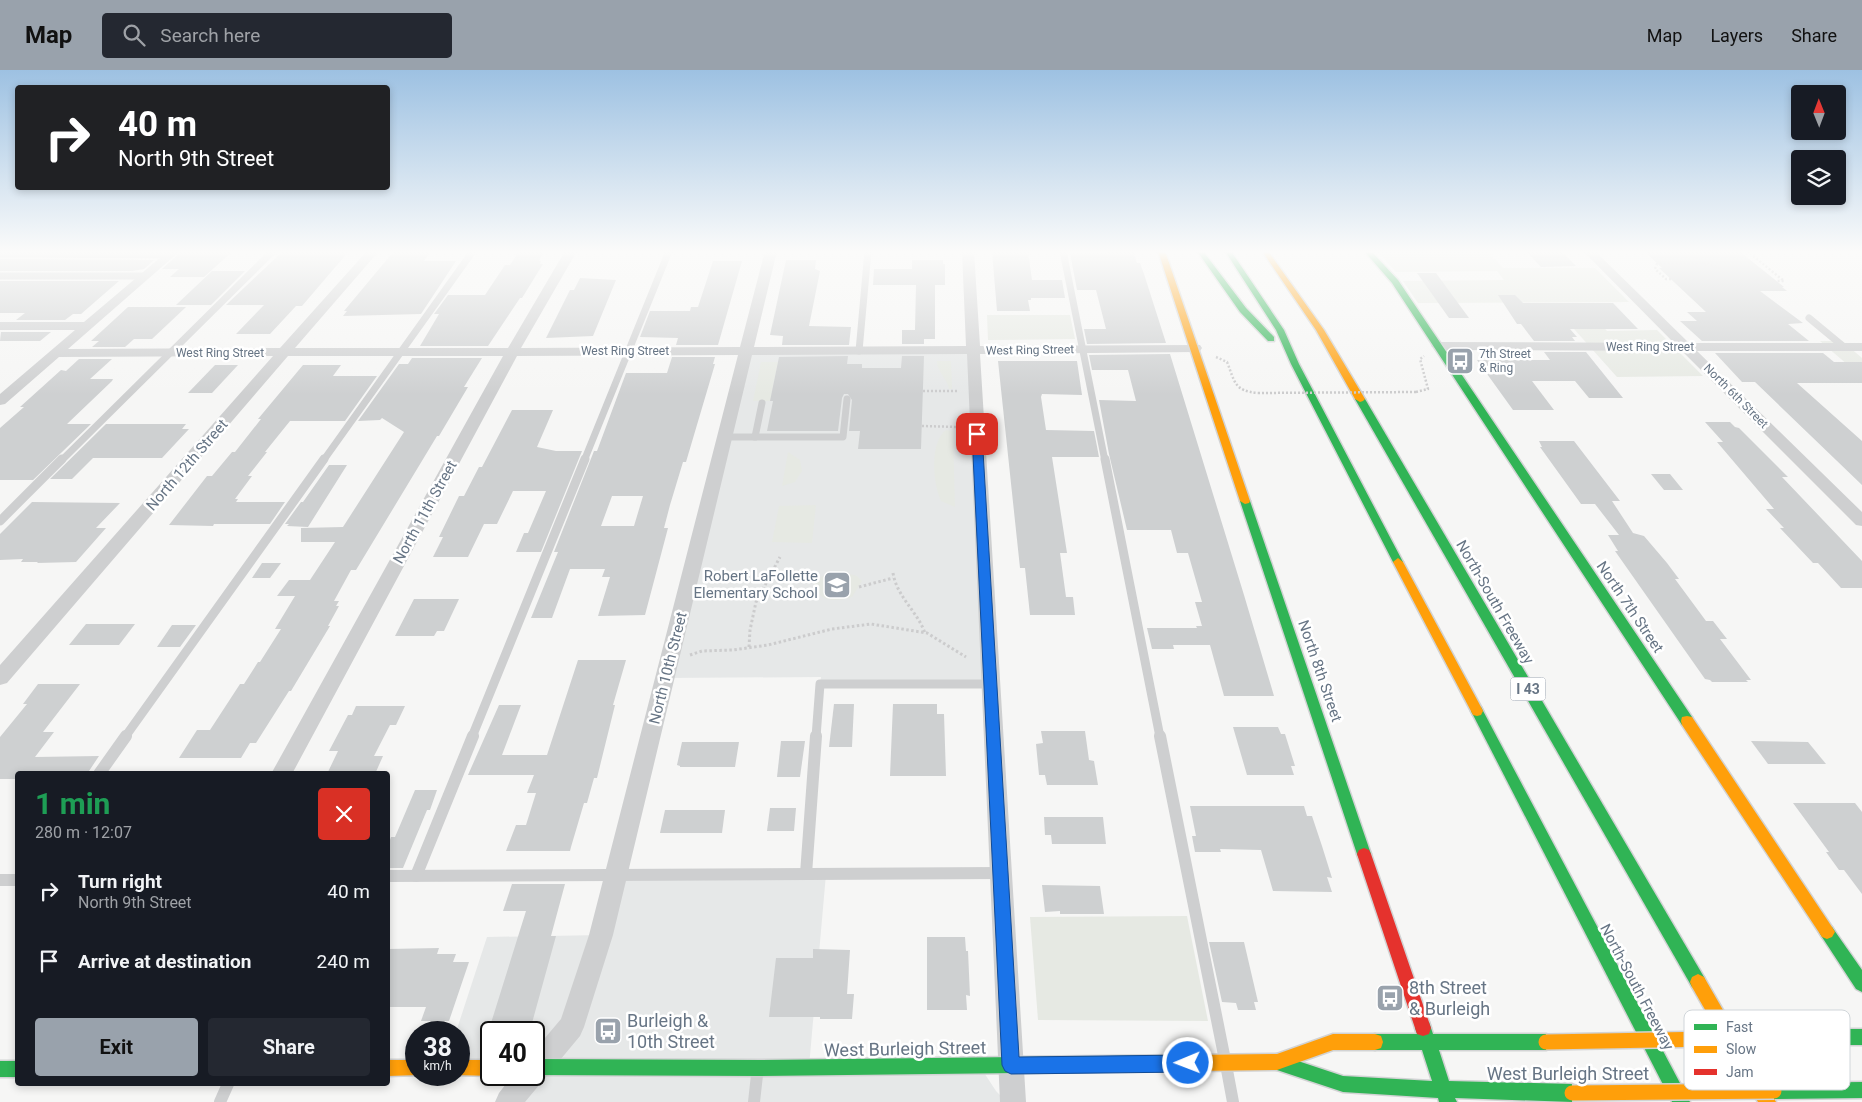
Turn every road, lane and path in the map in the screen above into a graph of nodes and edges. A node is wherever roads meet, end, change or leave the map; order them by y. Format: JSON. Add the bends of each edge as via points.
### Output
{"nodes":[{"id":1,"x":118,"y":299,"type":"edge"},
{"id":2,"x":224,"y":299,"type":"edge"},
{"id":3,"x":331,"y":299,"type":"edge"},
{"id":4,"x":439,"y":299,"type":"edge"},
{"id":5,"x":542,"y":299,"type":"edge"},
{"id":6,"x":649,"y":299,"type":"edge"},
{"id":7,"x":759,"y":299,"type":"edge"},
{"id":8,"x":864,"y":299,"type":"edge"},
{"id":9,"x":970,"y":299,"type":"edge"},
{"id":10,"x":1073,"y":299,"type":"edge"},
{"id":11,"x":1178,"y":299,"type":"edge"},
{"id":12,"x":1235,"y":299,"type":"edge"},
{"id":13,"x":1260,"y":299,"type":"edge"},
{"id":14,"x":1298,"y":299,"type":"edge"},
{"id":15,"x":1404,"y":299,"type":"edge"},
{"id":16,"x":1638,"y":299,"type":"edge"},
{"id":17,"x":1809,"y":318,"type":"dead end"},
{"id":18,"x":0,"y":326,"type":"edge"},
{"id":19,"x":86,"y":326,"type":"junction"},
{"id":20,"x":1687,"y":347,"type":"junction"},
{"id":21,"x":1844,"y":347,"type":"junction"},
{"id":22,"x":1862,"y":347,"type":"edge"},
{"id":23,"x":1195,"y":348,"type":"junction"},
{"id":24,"x":1082,"y":349,"type":"junction"},
{"id":25,"x":972,"y":350,"type":"junction"},
{"id":26,"x":747,"y":351,"type":"junction"},
{"id":27,"x":859,"y":351,"type":"junction"},
{"id":28,"x":1434,"y":351,"type":"junction"},
{"id":29,"x":401,"y":352,"type":"junction"},
{"id":30,"x":512,"y":352,"type":"junction"},
{"id":31,"x":627,"y":352,"type":"junction"},
{"id":32,"x":55,"y":353,"type":"junction"},
{"id":33,"x":170,"y":353,"type":"junction"},
{"id":34,"x":284,"y":353,"type":"junction"},
{"id":35,"x":1209,"y":356,"type":"dead end"},
{"id":36,"x":1295,"y":364,"type":"junction"},
{"id":37,"x":923,"y":391,"type":"dead end"},
{"id":38,"x":957,"y":391,"type":"dead end"},
{"id":39,"x":847,"y":399,"type":"dead end"},
{"id":40,"x":0,"y":401,"type":"edge"},
{"id":41,"x":762,"y":404,"type":"dead end"},
{"id":42,"x":922,"y":426,"type":"dead end"},
{"id":43,"x":958,"y":427,"type":"dead end"},
{"id":44,"x":726,"y":437,"type":"junction"},
{"id":45,"x":755,"y":437,"type":"junction"},
{"id":46,"x":0,"y":521,"type":"edge"},
{"id":47,"x":1862,"y":521,"type":"edge"},
{"id":48,"x":780,"y":557,"type":"dead end"},
{"id":49,"x":893,"y":573,"type":"dead end"},
{"id":50,"x":894,"y":578,"type":"junction"},
{"id":51,"x":859,"y":587,"type":"dead end"},
{"id":52,"x":925,"y":633,"type":"junction"},
{"id":53,"x":750,"y":647,"type":"junction"},
{"id":54,"x":687,"y":656,"type":"dead end"},
{"id":55,"x":966,"y":657,"type":"dead end"},
{"id":56,"x":0,"y":678,"type":"edge"},
{"id":57,"x":991,"y":684,"type":"junction"},
{"id":58,"x":101,"y":771,"type":"edge"},
{"id":59,"x":283,"y":771,"type":"edge"},
{"id":60,"x":1001,"y":873,"type":"junction"},
{"id":61,"x":806,"y":874,"type":"junction"},
{"id":62,"x":616,"y":875,"type":"junction"},
{"id":63,"x":390,"y":876,"type":"edge"},
{"id":64,"x":416,"y":876,"type":"junction"},
{"id":65,"x":0,"y":880,"type":"edge"},
{"id":66,"x":15,"y":880,"type":"edge"},
{"id":67,"x":1862,"y":984,"type":"edge"},
{"id":68,"x":1714,"y":1010,"type":"edge"},
{"id":69,"x":1637,"y":1018,"type":"junction"},
{"id":70,"x":1684,"y":1039,"type":"edge"},
{"id":71,"x":1429,"y":1042,"type":"junction"},
{"id":72,"x":545,"y":1057,"type":"edge"},
{"id":73,"x":1277,"y":1062,"type":"junction"},
{"id":74,"x":1225,"y":1063,"type":"junction"},
{"id":75,"x":1011,"y":1065,"type":"junction"},
{"id":76,"x":390,"y":1068,"type":"edge"},
{"id":77,"x":405,"y":1068,"type":"edge"},
{"id":78,"x":758,"y":1068,"type":"junction"},
{"id":79,"x":545,"y":1070,"type":"edge"},
{"id":80,"x":227,"y":1086,"type":"edge"},
{"id":81,"x":521,"y":1086,"type":"edge"},
{"id":82,"x":1444,"y":1090,"type":"junction"},
{"id":83,"x":1760,"y":1090,"type":"edge"},
{"id":84,"x":1862,"y":1090,"type":"edge"},
{"id":85,"x":220,"y":1102,"type":"edge"},
{"id":86,"x":508,"y":1102,"type":"edge"},
{"id":87,"x":754,"y":1102,"type":"edge"},
{"id":88,"x":1013,"y":1102,"type":"edge"},
{"id":89,"x":1233,"y":1102,"type":"edge"},
{"id":90,"x":1448,"y":1102,"type":"edge"},
{"id":91,"x":1666,"y":1102,"type":"edge"},
{"id":92,"x":1681,"y":1102,"type":"edge"},
{"id":93,"x":1767,"y":1102,"type":"edge"}],
"edges":[{"from":1,"to":19,"type":"street"},
{"from":2,"to":33,"type":"lane"},
{"from":3,"to":34,"type":"street","name":"North 12th Street"},
{"from":4,"to":29,"type":"lane"},
{"from":5,"to":30,"type":"street","name":"North 11th Street"},
{"from":6,"to":31,"type":"lane"},
{"from":7,"to":26,"type":"street","name":"North 10th Street"},
{"from":8,"to":27,"type":"lane"},
{"from":9,"to":25,"type":"street"},
{"from":10,"to":24,"type":"lane"},
{"from":11,"to":23,"type":"main road","name":"North 8th Street"},
{"from":12,"to":36,"type":"main road"},
{"from":13,"to":36,"type":"main road","name":"North-South Freeway","via":[[1280,330]]},
{"from":14,"to":68,"type":"main road","name":"North-South Freeway","number":"I 43","via":[[1325,338]]},
{"from":15,"to":28,"type":"main road","name":"North 7th Street"},
{"from":16,"to":20,"type":"street","name":"North 6th Street"},
{"from":17,"to":21,"type":"lane"},
{"from":18,"to":19,"type":"street"},
{"from":19,"to":32,"type":"street"},
{"from":20,"to":21,"type":"street","name":"West Ring Street"},
{"from":20,"to":28,"type":"street","name":"West Ring Street"},
{"from":20,"to":47,"type":"street","name":"North 6th Street"},
{"from":21,"to":22,"type":"street","name":"West Ring Street"},
{"from":23,"to":24,"type":"street","name":"West Ring Street"},
{"from":23,"to":71,"type":"main road","name":"North 8th Street"},
{"from":24,"to":25,"type":"street","name":"West Ring Street"},
{"from":24,"to":74,"type":"lane"},
{"from":25,"to":27,"type":"street","name":"West Ring Street"},
{"from":25,"to":57,"type":"street"},
{"from":26,"to":27,"type":"street","name":"West Ring Street"},
{"from":26,"to":31,"type":"street","name":"West Ring Street"},
{"from":26,"to":44,"type":"street","name":"North 10th Street"},
{"from":28,"to":35,"type":"path","bridge":true,"via":[[1420,359],[1428,389],[1416,392],[1245,392],[1238,388],[1227,362]]},
{"from":28,"to":67,"type":"main road","name":"North 7th Street"},
{"from":29,"to":30,"type":"street","name":"West Ring Street"},
{"from":29,"to":34,"type":"street","name":"West Ring Street"},
{"from":29,"to":58,"type":"lane"},
{"from":30,"to":31,"type":"street","name":"West Ring Street"},
{"from":30,"to":59,"type":"street","name":"North 11th Street"},
{"from":31,"to":64,"type":"lane"},
{"from":32,"to":33,"type":"street","name":"West Ring Street"},
{"from":32,"to":40,"type":"street"},
{"from":33,"to":34,"type":"street","name":"West Ring Street"},
{"from":33,"to":46,"type":"lane"},
{"from":34,"to":56,"type":"street","name":"North 12th Street"},
{"from":36,"to":69,"type":"main road","name":"North-South Freeway"},
{"from":37,"to":38,"type":"path"},
{"from":39,"to":45,"type":"lane","via":[[843,437]]},
{"from":41,"to":45,"type":"lane"},
{"from":42,"to":43,"type":"path"},
{"from":44,"to":45,"type":"lane"},
{"from":44,"to":62,"type":"street","name":"North 10th Street"},
{"from":48,"to":53,"type":"path","via":[[756,602]]},
{"from":49,"to":50,"type":"path"},
{"from":50,"to":51,"type":"path"},
{"from":50,"to":52,"type":"path","via":[[898,592],[923,625]]},
{"from":52,"to":53,"type":"path","via":[[889,626],[850,625]]},
{"from":52,"to":55,"type":"path"},
{"from":53,"to":54,"type":"path","via":[[702,651]]},
{"from":57,"to":60,"type":"street"},
{"from":57,"to":61,"type":"lane","via":[[820,684]]},
{"from":60,"to":61,"type":"lane"},
{"from":60,"to":75,"type":"street"},
{"from":61,"to":62,"type":"lane"},
{"from":62,"to":64,"type":"lane"},
{"from":62,"to":72,"type":"street","name":"North 10th Street","via":[[601,935],[571,1027]]},
{"from":63,"to":64,"type":"lane"},
{"from":65,"to":66,"type":"lane"},
{"from":69,"to":91,"type":"main road"},
{"from":69,"to":92,"type":"main road","name":"North-South Freeway"},
{"from":70,"to":71,"type":"main road","name":"West Burleigh Street","bridge":true},
{"from":71,"to":73,"type":"main road","name":"West Burleigh Street","via":[[1333,1042]]},
{"from":71,"to":82,"type":"main road","name":"North 8th Street"},
{"from":73,"to":74,"type":"main road","name":"West Burleigh Street"},
{"from":73,"to":82,"type":"main road","name":"West Burleigh Street","via":[[1343,1084]]},
{"from":74,"to":75,"type":"main road","name":"West Burleigh Street"},
{"from":74,"to":89,"type":"lane"},
{"from":75,"to":78,"type":"main road","name":"West Burleigh Street"},
{"from":75,"to":88,"type":"street"},
{"from":76,"to":77,"type":"main road"},
{"from":78,"to":79,"type":"main road","name":"West Burleigh Street"},
{"from":78,"to":87,"type":"lane"},
{"from":80,"to":85,"type":"lane"},
{"from":81,"to":86,"type":"street","name":"North 10th Street"},
{"from":82,"to":84,"type":"main road","name":"West Burleigh Street","bridge":true,"via":[[1572,1093]]},
{"from":82,"to":90,"type":"main road","name":"North 8th Street"},
{"from":83,"to":93,"type":"main road","name":"North-South Freeway","number":"I 43"}]}
